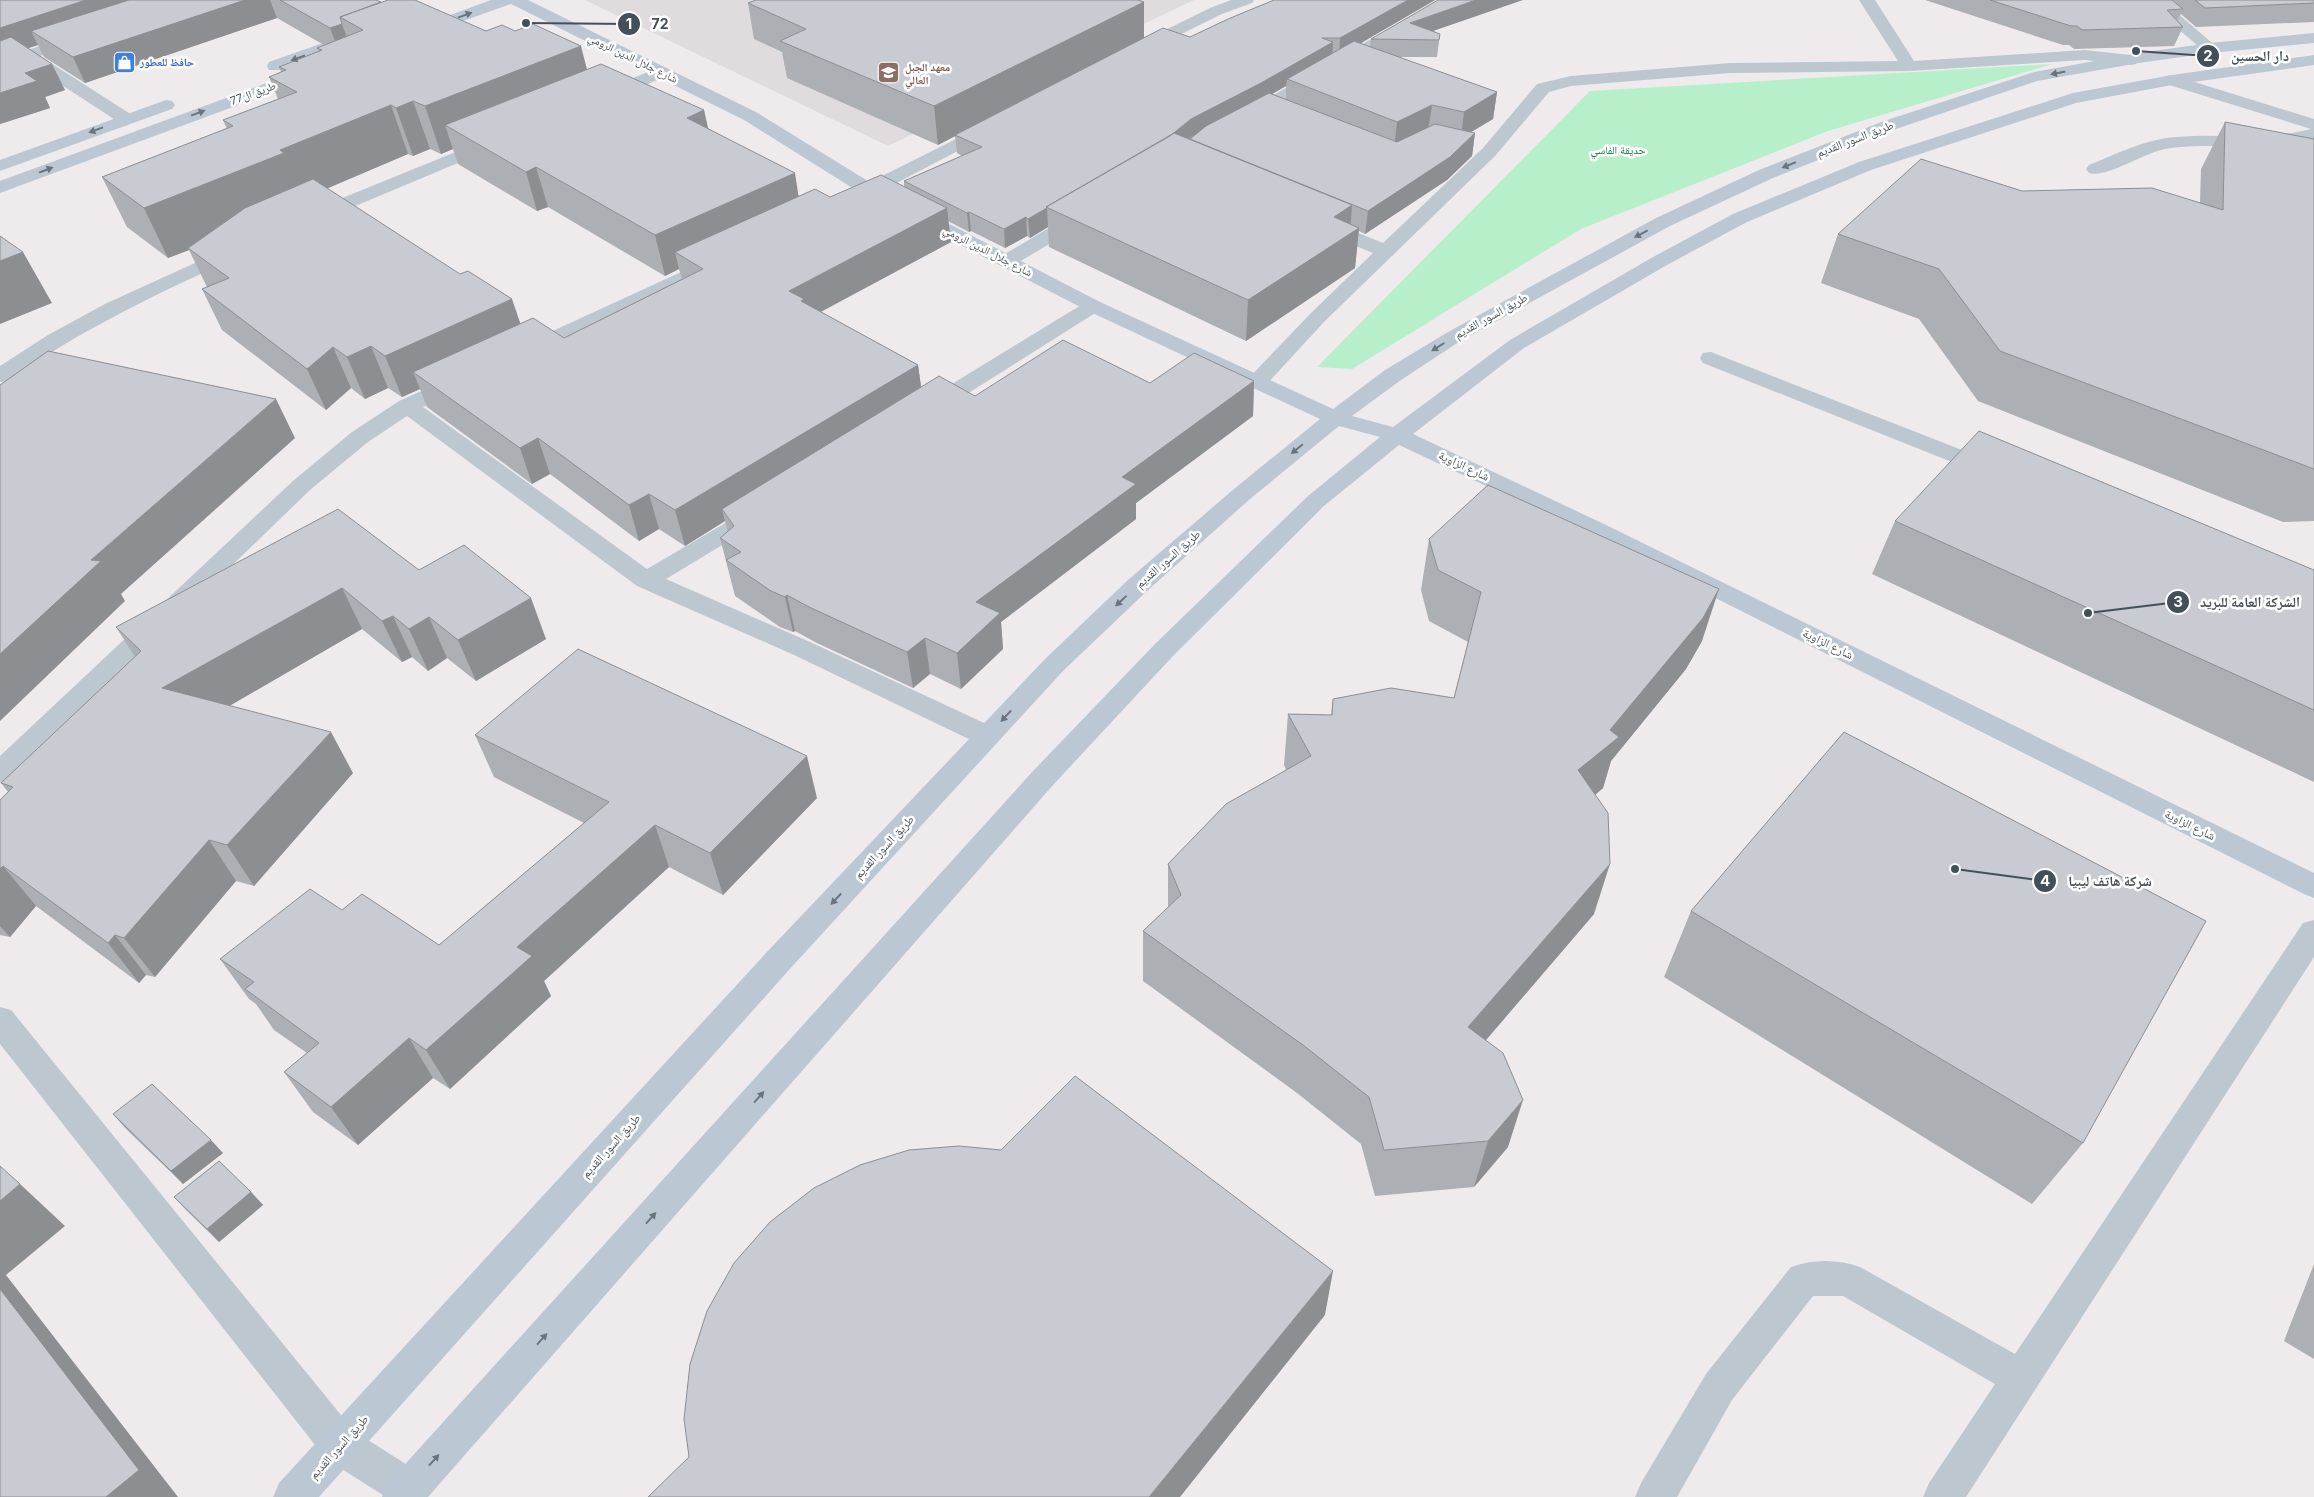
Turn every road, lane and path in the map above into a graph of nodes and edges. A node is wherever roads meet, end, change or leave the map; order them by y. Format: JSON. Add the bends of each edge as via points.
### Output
{"nodes":[{"id":1,"x":459,"y":0,"type":"edge"},
{"id":2,"x":506,"y":0,"type":"edge"},
{"id":3,"x":516,"y":0,"type":"edge"},
{"id":4,"x":1246,"y":0,"type":"edge"},
{"id":5,"x":1450,"y":0,"type":"edge"},
{"id":6,"x":1867,"y":0,"type":"edge"},
{"id":7,"x":2152,"y":0,"type":"edge"},
{"id":8,"x":413,"y":16,"type":"edge"},
{"id":9,"x":367,"y":33,"type":"edge"},
{"id":10,"x":93,"y":34,"type":"edge"},
{"id":11,"x":402,"y":38,"type":"edge"},
{"id":12,"x":2314,"y":38,"type":"edge"},
{"id":13,"x":2210,"y":48,"type":"junction"},
{"id":14,"x":27,"y":55,"type":"junction"},
{"id":15,"x":1125,"y":56,"type":"edge"},
{"id":16,"x":2130,"y":60,"type":"junction"},
{"id":17,"x":2314,"y":60,"type":"edge"},
{"id":18,"x":0,"y":64,"type":"edge"},
{"id":19,"x":327,"y":66,"type":"edge"},
{"id":20,"x":1909,"y":66,"type":"junction"},
{"id":21,"x":662,"y":72,"type":"junction"},
{"id":22,"x":256,"y":73,"type":"dead end"},
{"id":23,"x":2172,"y":80,"type":"junction"},
{"id":24,"x":182,"y":99,"type":"dead end"},
{"id":25,"x":589,"y":102,"type":"edge"},
{"id":26,"x":1267,"y":107,"type":"junction"},
{"id":27,"x":1936,"y":109,"type":"junction"},
{"id":28,"x":1285,"y":114,"type":"edge"},
{"id":29,"x":126,"y":119,"type":"junction"},
{"id":30,"x":1002,"y":121,"type":"edge"},
{"id":31,"x":1232,"y":125,"type":"edge"},
{"id":32,"x":2314,"y":125,"type":"edge"},
{"id":33,"x":1974,"y":129,"type":"junction"},
{"id":34,"x":2314,"y":134,"type":"edge"},
{"id":35,"x":508,"y":136,"type":"edge"},
{"id":36,"x":0,"y":166,"type":"edge"},
{"id":37,"x":2095,"y":169,"type":"dead end"},
{"id":38,"x":0,"y":187,"type":"edge"},
{"id":39,"x":869,"y":190,"type":"junction"},
{"id":40,"x":834,"y":207,"type":"edge"},
{"id":41,"x":1098,"y":207,"type":"edge"},
{"id":42,"x":1311,"y":220,"type":"edge"},
{"id":43,"x":300,"y":222,"type":"edge"},
{"id":44,"x":246,"y":246,"type":"edge"},
{"id":45,"x":1385,"y":251,"type":"junction"},
{"id":46,"x":736,"y":252,"type":"edge"},
{"id":47,"x":1006,"y":260,"type":"junction"},
{"id":48,"x":1093,"y":306,"type":"junction"},
{"id":49,"x":1711,"y":358,"type":"dead end"},
{"id":50,"x":505,"y":361,"type":"edge"},
{"id":51,"x":478,"y":373,"type":"edge"},
{"id":52,"x":0,"y":376,"type":"edge"},
{"id":53,"x":1256,"y":382,"type":"junction"},
{"id":54,"x":407,"y":406,"type":"junction"},
{"id":55,"x":1335,"y":418,"type":"junction"},
{"id":56,"x":910,"y":420,"type":"edge"},
{"id":57,"x":1397,"y":435,"type":"junction"},
{"id":58,"x":2008,"y":477,"type":"edge"},
{"id":59,"x":776,"y":503,"type":"edge"},
{"id":60,"x":646,"y":580,"type":"junction"},
{"id":61,"x":987,"y":736,"type":"junction"},
{"id":62,"x":0,"y":773,"type":"edge"},
{"id":63,"x":2314,"y":886,"type":"edge"},
{"id":64,"x":2314,"y":932,"type":"edge"},
{"id":65,"x":0,"y":1020,"type":"edge"},
{"id":66,"x":2021,"y":1378,"type":"junction"},
{"id":67,"x":340,"y":1445,"type":"junction"},
{"id":68,"x":406,"y":1493,"type":"edge"},
{"id":69,"x":293,"y":1497,"type":"edge"},
{"id":70,"x":1655,"y":1497,"type":"edge"},
{"id":71,"x":1944,"y":1497,"type":"edge"}],
"edges":[{"from":1,"to":8,"type":"main road"},
{"from":11,"to":2,"type":"main road","one_way":true},
{"from":3,"to":21,"type":"main road","name":"شارع جلال الدين الرومي"},
{"from":4,"to":15,"type":"street"},
{"from":5,"to":26,"type":"street"},
{"from":6,"to":20,"type":"street"},
{"from":7,"to":13,"type":"street"},
{"from":9,"to":22,"type":"main road","one_way":true},
{"from":10,"to":14,"type":"street"},
{"from":12,"to":13,"type":"main road","name":"طريق السور القديم"},
{"from":13,"to":16,"type":"main road","name":"طريق السور القديم"},
{"from":14,"to":18,"type":"street"},
{"from":14,"to":29,"type":"street"},
{"from":16,"to":20,"type":"street","via":[[2072,56]]},
{"from":16,"to":27,"type":"main road","name":"طريق السور القديم","one_way":true,"via":[[2034,77]]},
{"from":17,"to":23,"type":"main road"},
{"from":38,"to":19,"type":"main road","name":"طريق ال77","one_way":true},
{"from":20,"to":45,"type":"street","via":[[1730,68],[1571,81],[1543,88]]},
{"from":21,"to":25,"type":"street"},
{"from":21,"to":39,"type":"main road","name":"شارع جلال الدين الرومي","via":[[750,116]]},
{"from":23,"to":32,"type":"street"},
{"from":23,"to":33,"type":"main road","via":[[2073,98]]},
{"from":24,"to":29,"type":"main road"},
{"from":26,"to":28,"type":"street"},
{"from":26,"to":31,"type":"street"},
{"from":27,"to":33,"type":"main road"},
{"from":27,"to":55,"type":"main road","name":"طريق السور القديم","one_way":true,"via":[[1766,174],[1663,222],[1455,336]]},
{"from":29,"to":36,"type":"main road","one_way":true},
{"from":30,"to":39,"type":"street"},
{"from":33,"to":57,"type":"main road","via":[[1865,166],[1740,218],[1517,344]]},
{"from":34,"to":37,"type":"street","via":[[2283,140],[2174,142],[2150,147]]},
{"from":35,"to":43,"type":"street"},
{"from":39,"to":40,"type":"street"},
{"from":39,"to":47,"type":"main road","name":"شارع جلال الدين الرومي"},
{"from":41,"to":47,"type":"street"},
{"from":42,"to":45,"type":"street"},
{"from":44,"to":52,"type":"street","via":[[122,303],[33,352]]},
{"from":45,"to":53,"type":"street","via":[[1284,350]]},
{"from":46,"to":50,"type":"street"},
{"from":47,"to":48,"type":"main road","name":"شارع جلال الدين الرومي"},
{"from":48,"to":53,"type":"main road","name":"شارع جلال الدين الرومي"},
{"from":48,"to":56,"type":"street"},
{"from":49,"to":58,"type":"street"},
{"from":51,"to":54,"type":"street"},
{"from":53,"to":55,"type":"main road","name":"شارع جلال الدين الرومي"},
{"from":54,"to":60,"type":"street"},
{"from":54,"to":62,"type":"street","via":[[360,437],[302,485]]},
{"from":55,"to":57,"type":"main road","name":"شارع الزاوية"},
{"from":55,"to":61,"type":"main road","name":"طريق السور القديم","one_way":true,"via":[[1138,585],[1054,664]]},
{"from":57,"to":63,"type":"main road","name":"شارع الزاوية","via":[[1596,529]]},
{"from":68,"to":57,"type":"main road","one_way":true,"via":[[1044,777],[1164,650],[1316,501]]},
{"from":59,"to":60,"type":"street"},
{"from":60,"to":61,"type":"street","via":[[801,648]]},
{"from":61,"to":67,"type":"main road","name":"طريق السور القديم","one_way":true,"via":[[777,962]]},
{"from":64,"to":66,"type":"street"},
{"from":65,"to":67,"type":"street"},
{"from":66,"to":70,"type":"street","via":[[1847,1279],[1804,1279],[1719,1387]]},
{"from":66,"to":71,"type":"street"},
{"from":67,"to":68,"type":"street"},
{"from":67,"to":69,"type":"main road","name":"طريق السور القديم"}]}
